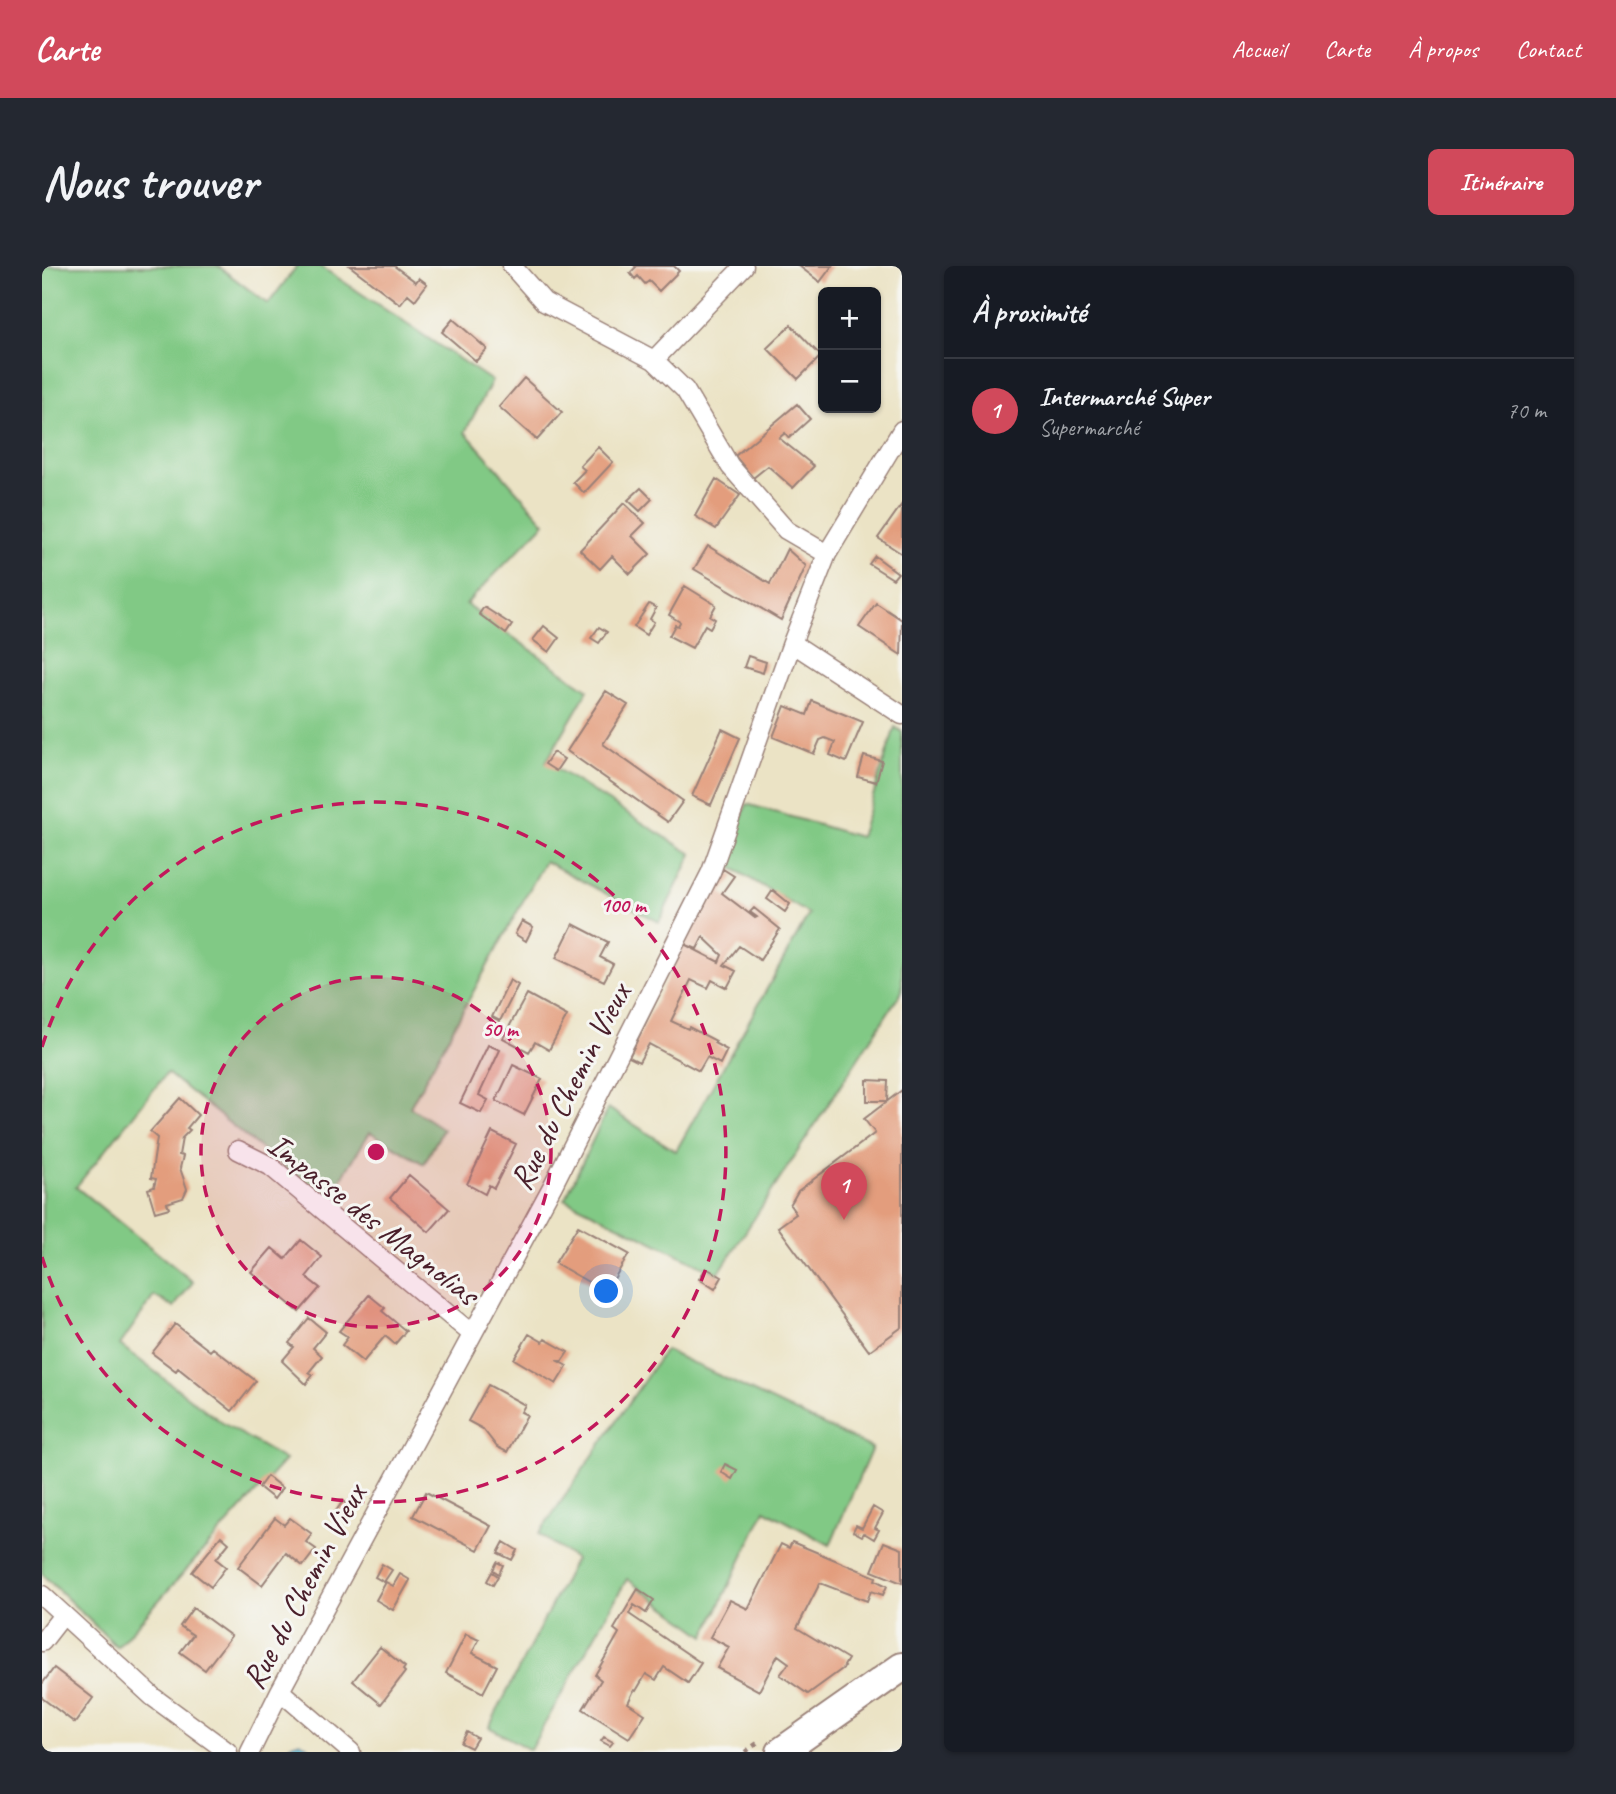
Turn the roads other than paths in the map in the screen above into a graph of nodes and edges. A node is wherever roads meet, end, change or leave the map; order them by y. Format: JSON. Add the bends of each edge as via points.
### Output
{"nodes":[{"id":1,"x":512,"y":266,"type":"edge"},
{"id":2,"x":744,"y":266,"type":"edge"},
{"id":3,"x":654,"y":360,"type":"junction"},
{"id":4,"x":902,"y":430,"type":"edge"},
{"id":5,"x":827,"y":554,"type":"junction"},
{"id":6,"x":792,"y":643,"type":"junction"},
{"id":7,"x":902,"y":715,"type":"edge"},
{"id":8,"x":238,"y":1150,"type":"dead end"},
{"id":9,"x":472,"y":1334,"type":"junction"},
{"id":10,"x":42,"y":1595,"type":"edge"},
{"id":11,"x":63,"y":1615,"type":"junction"},
{"id":12,"x":42,"y":1642,"type":"edge"},
{"id":13,"x":902,"y":1667,"type":"edge"},
{"id":14,"x":280,"y":1691,"type":"junction"},
{"id":15,"x":228,"y":1752,"type":"edge"},
{"id":16,"x":250,"y":1752,"type":"edge"},
{"id":17,"x":351,"y":1752,"type":"edge"},
{"id":18,"x":781,"y":1752,"type":"edge"}],
"edges":[{"from":1,"to":3,"type":"street","via":[[544,302]]},
{"from":2,"to":3,"type":"street"},
{"from":3,"to":5,"type":"street","via":[[685,390],[730,466],[786,530]]},
{"from":4,"to":5,"type":"street","name":"Rue du Chemin Vieux"},
{"from":5,"to":6,"type":"street","name":"Rue du Chemin Vieux"},
{"from":6,"to":7,"type":"street"},
{"from":6,"to":9,"type":"street","name":"Rue du Chemin Vieux","via":[[711,872]]},
{"from":8,"to":9,"type":"street","name":"Impasse des Magnolias","via":[[270,1166]]},
{"from":9,"to":14,"type":"street","name":"Rue du Chemin Vieux"},
{"from":10,"to":11,"type":"street"},
{"from":11,"to":12,"type":"street"},
{"from":11,"to":15,"type":"street","via":[[153,1697]]},
{"from":13,"to":18,"type":"main road"},
{"from":14,"to":16,"type":"street","name":"Rue du Chemin Vieux"},
{"from":14,"to":17,"type":"street"}]}
